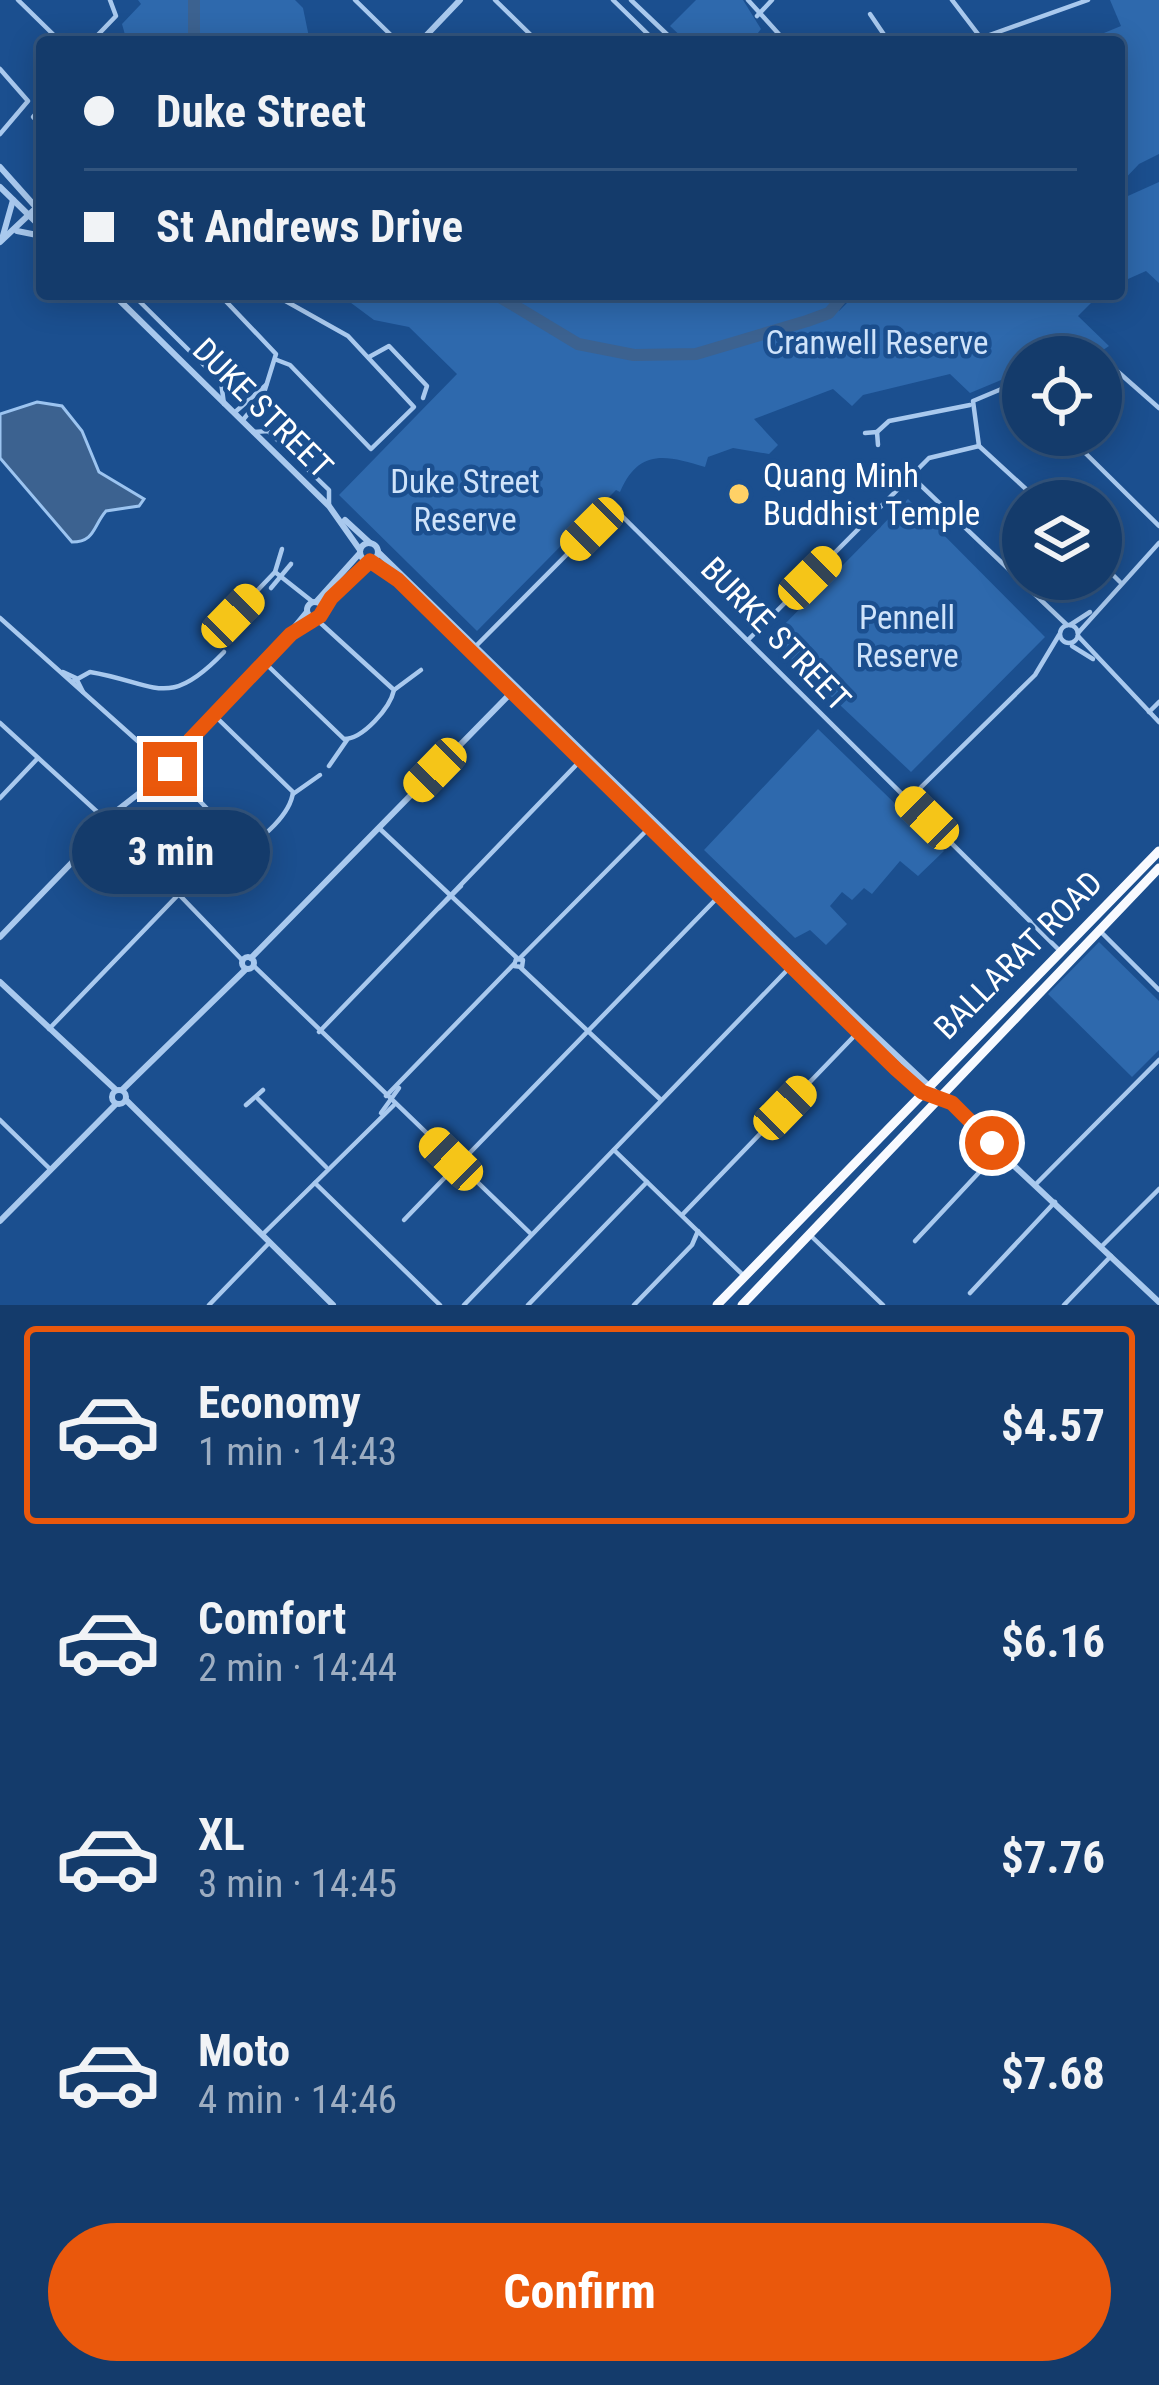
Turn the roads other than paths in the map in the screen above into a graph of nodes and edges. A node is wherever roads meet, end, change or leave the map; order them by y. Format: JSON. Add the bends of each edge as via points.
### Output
{"nodes":[{"id":1,"x":18,"y":0,"type":"edge"},
{"id":2,"x":110,"y":0,"type":"edge"},
{"id":3,"x":355,"y":0,"type":"edge"},
{"id":4,"x":460,"y":0,"type":"edge"},
{"id":5,"x":495,"y":0,"type":"edge"},
{"id":6,"x":613,"y":0,"type":"edge"},
{"id":7,"x":631,"y":0,"type":"edge"},
{"id":8,"x":748,"y":0,"type":"edge"},
{"id":9,"x":772,"y":0,"type":"edge"},
{"id":10,"x":952,"y":0,"type":"edge"},
{"id":11,"x":1088,"y":0,"type":"edge"},
{"id":12,"x":870,"y":14,"type":"dead end"},
{"id":13,"x":758,"y":16,"type":"junction"},
{"id":14,"x":55,"y":36,"type":"edge"},
{"id":15,"x":96,"y":36,"type":"edge"},
{"id":16,"x":392,"y":36,"type":"edge"},
{"id":17,"x":427,"y":36,"type":"edge"},
{"id":18,"x":532,"y":36,"type":"edge"},
{"id":19,"x":650,"y":36,"type":"edge"},
{"id":20,"x":669,"y":36,"type":"edge"},
{"id":21,"x":780,"y":36,"type":"edge"},
{"id":22,"x":885,"y":36,"type":"edge"},
{"id":23,"x":979,"y":36,"type":"edge"},
{"id":24,"x":987,"y":36,"type":"edge"},
{"id":25,"x":0,"y":69,"type":"edge"},
{"id":26,"x":0,"y":134,"type":"edge"},
{"id":27,"x":0,"y":167,"type":"edge"},
{"id":28,"x":0,"y":188,"type":"edge"},
{"id":29,"x":13,"y":200,"type":"junction"},
{"id":30,"x":36,"y":208,"type":"edge"},
{"id":31,"x":36,"y":212,"type":"edge"},
{"id":32,"x":28,"y":215,"type":"junction"},
{"id":33,"x":36,"y":225,"type":"edge"},
{"id":34,"x":36,"y":231,"type":"edge"},
{"id":35,"x":12,"y":232,"type":"junction"},
{"id":36,"x":0,"y":242,"type":"edge"},
{"id":37,"x":119,"y":300,"type":"edge"},
{"id":38,"x":138,"y":300,"type":"edge"},
{"id":39,"x":225,"y":300,"type":"edge"},
{"id":40,"x":284,"y":300,"type":"edge"},
{"id":41,"x":369,"y":357,"type":"junction"},
{"id":42,"x":277,"y":360,"type":"junction"},
{"id":43,"x":1122,"y":375,"type":"edge"},
{"id":44,"x":268,"y":383,"type":"junction"},
{"id":45,"x":1002,"y":387,"type":"edge"},
{"id":46,"x":423,"y":398,"type":"dead end"},
{"id":47,"x":224,"y":404,"type":"junction"},
{"id":48,"x":970,"y":405,"type":"junction"},
{"id":49,"x":1159,"y":408,"type":"edge"},
{"id":50,"x":234,"y":413,"type":"junction"},
{"id":51,"x":242,"y":421,"type":"junction"},
{"id":52,"x":877,"y":432,"type":"junction"},
{"id":53,"x":865,"y":433,"type":"dead end"},
{"id":54,"x":878,"y":445,"type":"dead end"},
{"id":55,"x":979,"y":446,"type":"junction"},
{"id":56,"x":1088,"y":456,"type":"edge"},
{"id":57,"x":911,"y":476,"type":"junction"},
{"id":58,"x":1016,"y":480,"type":"edge"},
{"id":59,"x":328,"y":506,"type":"junction"},
{"id":60,"x":1159,"y":526,"type":"edge"},
{"id":61,"x":370,"y":543,"type":"junction"},
{"id":62,"x":1159,"y":543,"type":"edge"},
{"id":63,"x":282,"y":549,"type":"dead end"},
{"id":64,"x":360,"y":551,"type":"junction"},
{"id":65,"x":378,"y":552,"type":"junction"},
{"id":66,"x":369,"y":561,"type":"junction"},
{"id":67,"x":291,"y":564,"type":"dead end"},
{"id":68,"x":278,"y":575,"type":"junction"},
{"id":69,"x":1122,"y":580,"type":"edge"},
{"id":70,"x":271,"y":588,"type":"dead end"},
{"id":71,"x":1103,"y":600,"type":"edge"},
{"id":72,"x":1046,"y":609,"type":"junction"},
{"id":73,"x":1094,"y":609,"type":"junction"},
{"id":74,"x":315,"y":610,"type":"junction"},
{"id":75,"x":233,"y":616,"type":"dead end"},
{"id":76,"x":0,"y":618,"type":"edge"},
{"id":77,"x":1069,"y":625,"type":"junction"},
{"id":78,"x":1059,"y":634,"type":"junction"},
{"id":79,"x":1078,"y":634,"type":"junction"},
{"id":80,"x":747,"y":641,"type":"junction"},
{"id":81,"x":1068,"y":644,"type":"junction"},
{"id":82,"x":473,"y":649,"type":"junction"},
{"id":83,"x":224,"y":652,"type":"dead end"},
{"id":84,"x":1046,"y":660,"type":"junction"},
{"id":85,"x":1098,"y":662,"type":"junction"},
{"id":86,"x":265,"y":663,"type":"junction"},
{"id":87,"x":421,"y":670,"type":"dead end"},
{"id":88,"x":74,"y":680,"type":"junction"},
{"id":89,"x":513,"y":689,"type":"junction"},
{"id":90,"x":394,"y":690,"type":"junction"},
{"id":91,"x":1159,"y":702,"type":"edge"},
{"id":92,"x":1149,"y":712,"type":"junction"},
{"id":93,"x":214,"y":716,"type":"junction"},
{"id":94,"x":1159,"y":722,"type":"edge"},
{"id":95,"x":0,"y":723,"type":"edge"},
{"id":96,"x":346,"y":740,"type":"junction"},
{"id":97,"x":583,"y":758,"type":"junction"},
{"id":98,"x":38,"y":759,"type":"junction"},
{"id":99,"x":328,"y":766,"type":"dead end"},
{"id":100,"x":162,"y":769,"type":"junction"},
{"id":101,"x":320,"y":775,"type":"dead end"},
{"id":102,"x":293,"y":794,"type":"junction"},
{"id":103,"x":0,"y":798,"type":"edge"},
{"id":104,"x":908,"y":800,"type":"junction"},
{"id":105,"x":652,"y":825,"type":"junction"},
{"id":106,"x":106,"y":826,"type":"junction"},
{"id":107,"x":379,"y":828,"type":"junction"},
{"id":108,"x":244,"y":846,"type":"junction"},
{"id":109,"x":1159,"y":851,"type":"edge"},
{"id":110,"x":231,"y":867,"type":"dead end"},
{"id":111,"x":1159,"y":868,"type":"edge"},
{"id":112,"x":722,"y":892,"type":"junction"},
{"id":113,"x":178,"y":896,"type":"junction"},
{"id":114,"x":450,"y":896,"type":"junction"},
{"id":115,"x":1098,"y":930,"type":"junction"},
{"id":116,"x":1043,"y":932,"type":"junction"},
{"id":117,"x":0,"y":937,"type":"edge"},
{"id":118,"x":1069,"y":941,"type":"junction"},
{"id":119,"x":1064,"y":955,"type":"junction"},
{"id":120,"x":797,"y":960,"type":"junction"},
{"id":121,"x":248,"y":963,"type":"junction"},
{"id":122,"x":519,"y":963,"type":"junction"},
{"id":123,"x":790,"y":967,"type":"junction"},
{"id":124,"x":0,"y":982,"type":"edge"},
{"id":125,"x":1159,"y":990,"type":"edge"},
{"id":126,"x":49,"y":1029,"type":"junction"},
{"id":127,"x":861,"y":1029,"type":"junction"},
{"id":128,"x":589,"y":1030,"type":"junction"},
{"id":129,"x":319,"y":1032,"type":"junction"},
{"id":130,"x":1159,"y":1060,"type":"edge"},
{"id":131,"x":926,"y":1088,"type":"junction"},
{"id":132,"x":263,"y":1090,"type":"dead end"},
{"id":133,"x":119,"y":1097,"type":"junction"},
{"id":134,"x":943,"y":1097,"type":"junction"},
{"id":135,"x":258,"y":1100,"type":"junction"},
{"id":136,"x":390,"y":1100,"type":"junction"},
{"id":137,"x":662,"y":1100,"type":"junction"},
{"id":138,"x":246,"y":1105,"type":"dead end"},
{"id":139,"x":0,"y":1120,"type":"edge"},
{"id":140,"x":614,"y":1150,"type":"junction"},
{"id":141,"x":1000,"y":1150,"type":"junction"},
{"id":142,"x":457,"y":1165,"type":"junction"},
{"id":143,"x":50,"y":1169,"type":"junction"},
{"id":144,"x":328,"y":1169,"type":"junction"},
{"id":145,"x":647,"y":1182,"type":"junction"},
{"id":146,"x":315,"y":1183,"type":"junction"},
{"id":147,"x":1035,"y":1184,"type":"junction"},
{"id":148,"x":1159,"y":1189,"type":"edge"},
{"id":149,"x":1054,"y":1202,"type":"junction"},
{"id":150,"x":682,"y":1215,"type":"junction"},
{"id":151,"x":404,"y":1220,"type":"dead end"},
{"id":152,"x":0,"y":1221,"type":"edge"},
{"id":153,"x":698,"y":1231,"type":"junction"},
{"id":154,"x":810,"y":1235,"type":"junction"},
{"id":155,"x":530,"y":1236,"type":"junction"},
{"id":156,"x":265,"y":1239,"type":"junction"},
{"id":157,"x":915,"y":1241,"type":"dead end"},
{"id":158,"x":1101,"y":1247,"type":"junction"},
{"id":159,"x":1111,"y":1256,"type":"junction"},
{"id":160,"x":744,"y":1276,"type":"junction"},
{"id":161,"x":970,"y":1293,"type":"dead end"},
{"id":162,"x":1159,"y":1302,"type":"edge"},
{"id":163,"x":747,"y":1303,"type":"edge"},
{"id":164,"x":209,"y":1305,"type":"edge"},
{"id":165,"x":333,"y":1305,"type":"edge"},
{"id":166,"x":440,"y":1305,"type":"edge"},
{"id":167,"x":464,"y":1305,"type":"edge"},
{"id":168,"x":529,"y":1305,"type":"edge"},
{"id":169,"x":634,"y":1305,"type":"edge"},
{"id":170,"x":717,"y":1305,"type":"edge"},
{"id":171,"x":884,"y":1305,"type":"edge"},
{"id":172,"x":1064,"y":1305,"type":"edge"}],
"edges":[{"from":1,"to":14,"type":"street"},
{"from":2,"to":15,"type":"street","via":[[117,12]]},
{"from":3,"to":16,"type":"street"},
{"from":4,"to":17,"type":"street"},
{"from":5,"to":18,"type":"street"},
{"from":6,"to":19,"type":"street"},
{"from":7,"to":20,"type":"street"},
{"from":8,"to":13,"type":"street"},
{"from":9,"to":13,"type":"street"},
{"from":10,"to":23,"type":"street"},
{"from":11,"to":24,"type":"street"},
{"from":12,"to":22,"type":"street"},
{"from":13,"to":21,"type":"street"},
{"from":25,"to":26,"type":"street","via":[[28,101]]},
{"from":27,"to":30,"type":"street"},
{"from":28,"to":29,"type":"street"},
{"from":29,"to":32,"type":"street"},
{"from":29,"to":36,"type":"street"},
{"from":31,"to":32,"type":"street"},
{"from":32,"to":33,"type":"street"},
{"from":32,"to":35,"type":"street"},
{"from":34,"to":35,"type":"street"},
{"from":35,"to":36,"type":"street"},
{"from":37,"to":47,"type":"street","name":"DUKE STREET"},
{"from":38,"to":47,"type":"street","via":[[221,382]]},
{"from":39,"to":42,"type":"street","via":[[272,345]]},
{"from":40,"to":41,"type":"street"},
{"from":41,"to":42,"type":"street","via":[[414,402],[371,449]]},
{"from":41,"to":46,"type":"street","via":[[389,346],[427,386]]},
{"from":42,"to":44,"type":"street"},
{"from":43,"to":49,"type":"street"},
{"from":44,"to":50,"type":"street"},
{"from":44,"to":51,"type":"street"},
{"from":45,"to":48,"type":"street"},
{"from":47,"to":50,"type":"street","name":"DUKE STREET"},
{"from":48,"to":52,"type":"street","via":[[890,421]]},
{"from":48,"to":55,"type":"street"},
{"from":50,"to":51,"type":"street","name":"DUKE STREET"},
{"from":51,"to":59,"type":"street","name":"DUKE STREET"},
{"from":52,"to":53,"type":"street"},
{"from":52,"to":54,"type":"street"},
{"from":55,"to":57,"type":"street","via":[[935,455]]},
{"from":55,"to":58,"type":"street"},
{"from":56,"to":60,"type":"street"},
{"from":57,"to":72,"type":"street"},
{"from":57,"to":80,"type":"street"},
{"from":59,"to":61,"type":"street","name":"DUKE STREET"},
{"from":59,"to":64,"type":"street","name":"DUKE STREET"},
{"from":61,"to":64,"type":"street"},
{"from":61,"to":65,"type":"street","name":"DUKE STREET"},
{"from":62,"to":69,"type":"street"},
{"from":63,"to":68,"type":"street"},
{"from":64,"to":66,"type":"street","name":"DUKE STREET"},
{"from":64,"to":74,"type":"street"},
{"from":65,"to":66,"type":"street"},
{"from":65,"to":82,"type":"street"},
{"from":66,"to":74,"type":"street"},
{"from":66,"to":82,"type":"street"},
{"from":67,"to":68,"type":"street"},
{"from":68,"to":70,"type":"street"},
{"from":68,"to":74,"type":"street"},
{"from":68,"to":75,"type":"street"},
{"from":71,"to":73,"type":"street"},
{"from":72,"to":77,"type":"street"},
{"from":72,"to":78,"type":"street"},
{"from":73,"to":77,"type":"street"},
{"from":73,"to":79,"type":"street"},
{"from":74,"to":86,"type":"street"},
{"from":74,"to":90,"type":"street"},
{"from":76,"to":88,"type":"street"},
{"from":77,"to":78,"type":"street"},
{"from":77,"to":79,"type":"street"},
{"from":78,"to":81,"type":"street"},
{"from":78,"to":84,"type":"street"},
{"from":79,"to":81,"type":"street"},
{"from":79,"to":85,"type":"street"},
{"from":80,"to":82,"type":"street","name":"BURKE STREET","via":[[630,521],[611,514]]},
{"from":80,"to":104,"type":"street","name":"BURKE STREET"},
{"from":81,"to":84,"type":"street"},
{"from":81,"to":85,"type":"street"},
{"from":82,"to":89,"type":"street"},
{"from":83,"to":88,"type":"street","via":[[177,688],[144,689],[89,672]]},
{"from":84,"to":104,"type":"street"},
{"from":85,"to":92,"type":"street"},
{"from":86,"to":93,"type":"street"},
{"from":86,"to":96,"type":"street"},
{"from":87,"to":90,"type":"street"},
{"from":88,"to":100,"type":"street"},
{"from":89,"to":97,"type":"street"},
{"from":89,"to":107,"type":"street"},
{"from":90,"to":96,"type":"street","via":[[369,725]]},
{"from":91,"to":92,"type":"street"},
{"from":92,"to":94,"type":"street"},
{"from":93,"to":100,"type":"street"},
{"from":93,"to":102,"type":"street"},
{"from":95,"to":98,"type":"street"},
{"from":96,"to":99,"type":"street"},
{"from":97,"to":105,"type":"street"},
{"from":97,"to":114,"type":"street"},
{"from":98,"to":103,"type":"street"},
{"from":98,"to":106,"type":"street"},
{"from":100,"to":106,"type":"street"},
{"from":100,"to":108,"type":"street"},
{"from":101,"to":102,"type":"street"},
{"from":102,"to":108,"type":"street","via":[[290,806]]},
{"from":104,"to":116,"type":"street","name":"BURKE STREET"},
{"from":105,"to":112,"type":"street"},
{"from":105,"to":122,"type":"street"},
{"from":106,"to":113,"type":"street"},
{"from":106,"to":117,"type":"street"},
{"from":107,"to":114,"type":"street"},
{"from":107,"to":121,"type":"street"},
{"from":108,"to":110,"type":"street"},
{"from":109,"to":118,"type":"highway","name":"BALLARAT ROAD"},
{"from":111,"to":115,"type":"highway","name":"BALLARAT ROAD"},
{"from":112,"to":120,"type":"street"},
{"from":112,"to":123,"type":"street"},
{"from":112,"to":128,"type":"street"},
{"from":113,"to":121,"type":"street"},
{"from":113,"to":126,"type":"street"},
{"from":114,"to":122,"type":"street"},
{"from":114,"to":129,"type":"street"},
{"from":115,"to":119,"type":"highway","name":"BALLARAT ROAD"},
{"from":115,"to":125,"type":"street"},
{"from":116,"to":118,"type":"street","name":"BURKE STREET"},
{"from":116,"to":119,"type":"street","name":"BURKE STREET"},
{"from":118,"to":119,"type":"highway","name":"BALLARAT ROAD"},
{"from":119,"to":131,"type":"highway","name":"BALLARAT ROAD"},
{"from":119,"to":134,"type":"highway","name":"BALLARAT ROAD"},
{"from":120,"to":123,"type":"street"},
{"from":120,"to":127,"type":"street"},
{"from":121,"to":129,"type":"street"},
{"from":121,"to":133,"type":"street"},
{"from":122,"to":128,"type":"street"},
{"from":122,"to":136,"type":"street"},
{"from":123,"to":127,"type":"street"},
{"from":123,"to":137,"type":"street"},
{"from":124,"to":126,"type":"street"},
{"from":126,"to":133,"type":"street"},
{"from":127,"to":131,"type":"street"},
{"from":127,"to":150,"type":"street"},
{"from":128,"to":137,"type":"street"},
{"from":128,"to":142,"type":"street"},
{"from":129,"to":136,"type":"street"},
{"from":130,"to":147,"type":"street"},
{"from":131,"to":134,"type":"street"},
{"from":131,"to":160,"type":"highway","name":"BALLARAT ROAD"},
{"from":132,"to":135,"type":"street"},
{"from":133,"to":143,"type":"street"},
{"from":133,"to":156,"type":"street"},
{"from":134,"to":141,"type":"street"},
{"from":134,"to":154,"type":"highway","name":"BALLARAT ROAD"},
{"from":135,"to":138,"type":"street"},
{"from":135,"to":144,"type":"street"},
{"from":136,"to":142,"type":"street"},
{"from":136,"to":144,"type":"street"},
{"from":137,"to":140,"type":"street"},
{"from":139,"to":143,"type":"street"},
{"from":140,"to":145,"type":"street"},
{"from":140,"to":155,"type":"street"},
{"from":141,"to":147,"type":"street"},
{"from":141,"to":157,"type":"street"},
{"from":142,"to":151,"type":"street"},
{"from":142,"to":155,"type":"street"},
{"from":143,"to":152,"type":"street"},
{"from":144,"to":146,"type":"street"},
{"from":145,"to":150,"type":"street"},
{"from":145,"to":168,"type":"street"},
{"from":146,"to":156,"type":"street"},
{"from":146,"to":166,"type":"street"},
{"from":147,"to":149,"type":"street"},
{"from":148,"to":158,"type":"street"},
{"from":149,"to":158,"type":"street"},
{"from":149,"to":161,"type":"street"},
{"from":150,"to":153,"type":"street"},
{"from":153,"to":160,"type":"street"},
{"from":153,"to":169,"type":"street"},
{"from":154,"to":163,"type":"highway","name":"BALLARAT ROAD"},
{"from":154,"to":171,"type":"street"},
{"from":155,"to":167,"type":"street"},
{"from":156,"to":164,"type":"street"},
{"from":156,"to":165,"type":"street"},
{"from":158,"to":159,"type":"street"},
{"from":159,"to":162,"type":"street"},
{"from":159,"to":172,"type":"street"},
{"from":160,"to":170,"type":"highway","name":"BALLARAT ROAD"}]}
